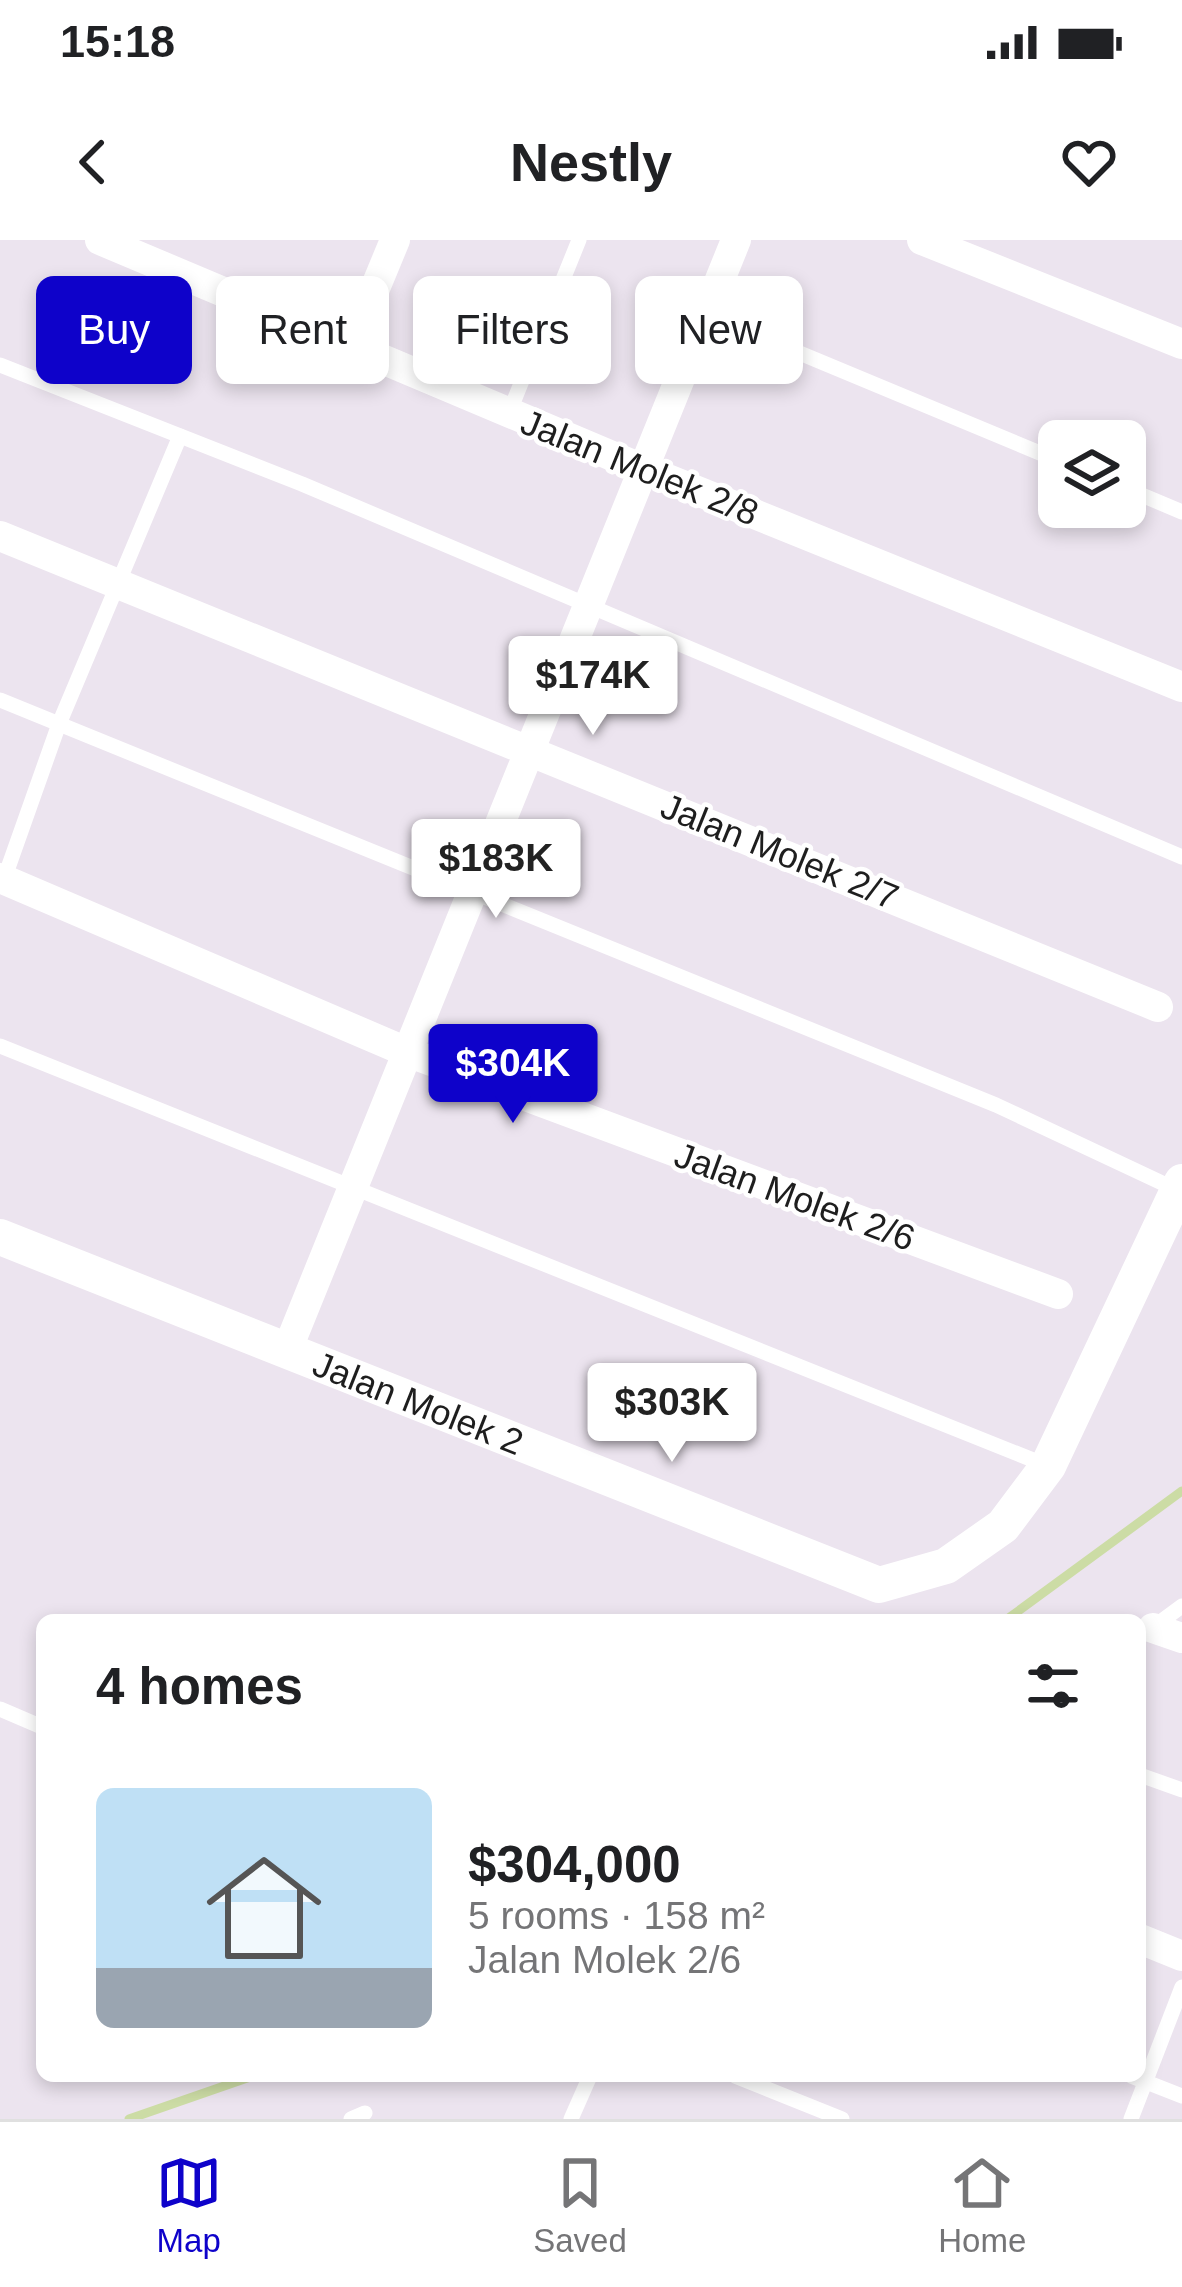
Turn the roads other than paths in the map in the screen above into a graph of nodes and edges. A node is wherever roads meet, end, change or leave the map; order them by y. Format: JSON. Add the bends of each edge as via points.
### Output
{"nodes":[{"id":1,"x":100,"y":240,"type":"edge"},
{"id":2,"x":395,"y":240,"type":"edge"},
{"id":3,"x":579,"y":240,"type":"edge"},
{"id":4,"x":736,"y":240,"type":"edge"},
{"id":5,"x":922,"y":240,"type":"edge"},
{"id":6,"x":380,"y":276,"type":"edge"},
{"id":7,"x":721,"y":276,"type":"edge"},
{"id":8,"x":216,"y":288,"type":"edge"},
{"id":9,"x":1182,"y":344,"type":"edge"},
{"id":10,"x":803,"y":354,"type":"edge"},
{"id":11,"x":389,"y":360,"type":"edge"},
{"id":12,"x":0,"y":365,"type":"edge"},
{"id":13,"x":678,"y":384,"type":"edge"},
{"id":14,"x":509,"y":413,"type":"junction"},
{"id":15,"x":180,"y":436,"type":"junction"},
{"id":16,"x":1038,"y":451,"type":"edge"},
{"id":17,"x":644,"y":469,"type":"junction"},
{"id":18,"x":1146,"y":497,"type":"edge"},
{"id":19,"x":1182,"y":512,"type":"edge"},
{"id":20,"x":0,"y":536,"type":"edge"},
{"id":21,"x":118,"y":584,"type":"junction"},
{"id":22,"x":587,"y":608,"type":"junction"},
{"id":23,"x":1182,"y":687,"type":"edge"},
{"id":24,"x":0,"y":700,"type":"edge"},
{"id":25,"x":59,"y":724,"type":"junction"},
{"id":26,"x":531,"y":748,"type":"junction"},
{"id":27,"x":1182,"y":857,"type":"edge"},
{"id":28,"x":1,"y":882,"type":"edge"},
{"id":29,"x":473,"y":890,"type":"junction"},
{"id":30,"x":1158,"y":1007,"type":"dead end"},
{"id":31,"x":0,"y":1046,"type":"edge"},
{"id":32,"x":407,"y":1052,"type":"junction"},
{"id":33,"x":1180,"y":1187,"type":"edge"},
{"id":34,"x":352,"y":1189,"type":"junction"},
{"id":35,"x":0,"y":1237,"type":"edge"},
{"id":36,"x":1058,"y":1294,"type":"dead end"},
{"id":37,"x":288,"y":1348,"type":"junction"},
{"id":38,"x":1048,"y":1466,"type":"junction"},
{"id":39,"x":1182,"y":1606,"type":"edge"},
{"id":40,"x":1158,"y":1634,"type":"edge"},
{"id":41,"x":0,"y":1709,"type":"edge"},
{"id":42,"x":36,"y":1724,"type":"edge"},
{"id":43,"x":1146,"y":1777,"type":"edge"},
{"id":44,"x":1182,"y":1790,"type":"edge"},
{"id":45,"x":1146,"y":1941,"type":"edge"},
{"id":46,"x":1182,"y":1956,"type":"edge"},
{"id":47,"x":1182,"y":1987,"type":"edge"},
{"id":48,"x":1146,"y":2062,"type":"edge"},
{"id":49,"x":587,"y":2082,"type":"edge"},
{"id":50,"x":750,"y":2082,"type":"edge"},
{"id":51,"x":1137,"y":2082,"type":"edge"},
{"id":52,"x":1146,"y":2082,"type":"edge"},
{"id":53,"x":1182,"y":2096,"type":"edge"},
{"id":54,"x":571,"y":2119,"type":"edge"},
{"id":55,"x":842,"y":2119,"type":"edge"},
{"id":56,"x":1131,"y":2119,"type":"edge"}],
"edges":[{"from":1,"to":8,"type":"street","name":"Jalan Molek 2/8"},
{"from":2,"to":6,"type":"street"},
{"from":3,"to":14,"type":"lane"},
{"from":4,"to":7,"type":"street"},
{"from":5,"to":9,"type":"street"},
{"from":10,"to":16,"type":"lane"},
{"from":11,"to":14,"type":"street","name":"Jalan Molek 2/8"},
{"from":12,"to":15,"type":"lane"},
{"from":13,"to":17,"type":"street"},
{"from":14,"to":17,"type":"street","name":"Jalan Molek 2/8"},
{"from":15,"to":21,"type":"lane"},
{"from":15,"to":22,"type":"lane"},
{"from":17,"to":22,"type":"street"},
{"from":17,"to":23,"type":"street","name":"Jalan Molek 2/8"},
{"from":18,"to":19,"type":"lane"},
{"from":20,"to":21,"type":"street","name":"Jalan Molek 2/7"},
{"from":21,"to":25,"type":"lane"},
{"from":21,"to":26,"type":"street","name":"Jalan Molek 2/7"},
{"from":22,"to":26,"type":"street"},
{"from":22,"to":27,"type":"lane"},
{"from":24,"to":25,"type":"lane"},
{"from":25,"to":28,"type":"lane"},
{"from":25,"to":29,"type":"lane"},
{"from":26,"to":29,"type":"street"},
{"from":26,"to":30,"type":"street","name":"Jalan Molek 2/7"},
{"from":28,"to":32,"type":"street","name":"Jalan Molek 2/6"},
{"from":29,"to":32,"type":"street"},
{"from":29,"to":33,"type":"lane"},
{"from":31,"to":34,"type":"lane"},
{"from":32,"to":34,"type":"street"},
{"from":32,"to":36,"type":"street","name":"Jalan Molek 2/6"},
{"from":33,"to":38,"type":"street","name":"Jalan Molek 2"},
{"from":34,"to":37,"type":"street"},
{"from":34,"to":38,"type":"lane"},
{"from":35,"to":37,"type":"street","name":"Jalan Molek 2"},
{"from":37,"to":38,"type":"street","name":"Jalan Molek 2","via":[[880,1585],[946,1566],[1003,1526]]},
{"from":39,"to":40,"type":"lane"},
{"from":41,"to":42,"type":"lane"},
{"from":43,"to":44,"type":"lane"},
{"from":45,"to":46,"type":"street"},
{"from":47,"to":48,"type":"lane"},
{"from":49,"to":54,"type":"lane"},
{"from":50,"to":55,"type":"lane"},
{"from":51,"to":56,"type":"lane"},
{"from":52,"to":53,"type":"lane"}]}
